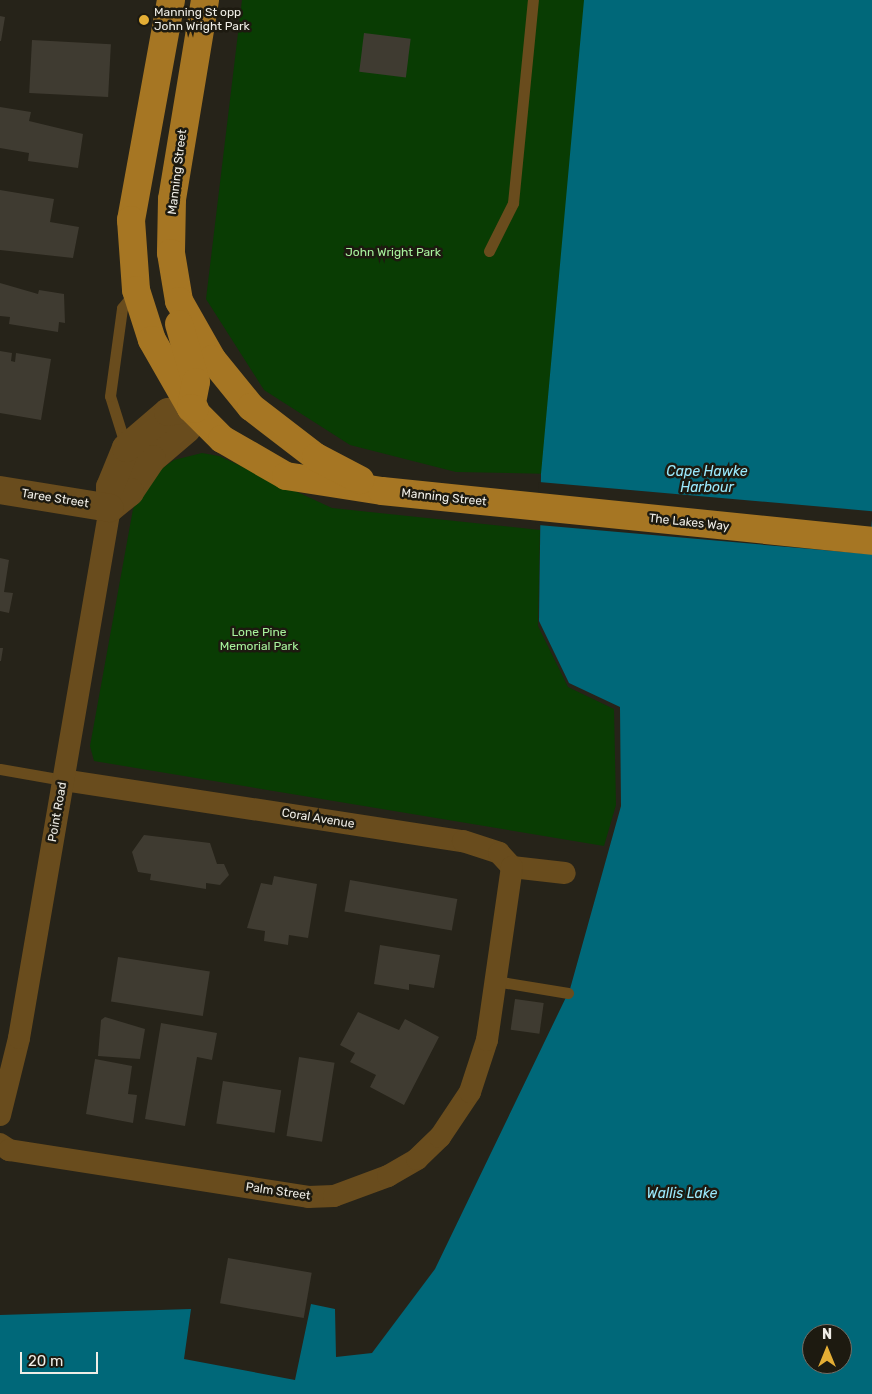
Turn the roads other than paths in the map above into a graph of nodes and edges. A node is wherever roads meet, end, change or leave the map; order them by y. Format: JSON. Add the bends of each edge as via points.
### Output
{"nodes":[{"id":1,"x":171,"y":0,"type":"edge"},
{"id":2,"x":205,"y":0,"type":"edge"},
{"id":3,"x":533,"y":0,"type":"edge"},
{"id":4,"x":489,"y":251,"type":"dead end"},
{"id":5,"x":136,"y":290,"type":"junction"},
{"id":6,"x":178,"y":301,"type":"junction"},
{"id":7,"x":191,"y":408,"type":"junction"},
{"id":8,"x":126,"y":448,"type":"junction"},
{"id":9,"x":316,"y":457,"type":"junction"},
{"id":10,"x":0,"y":490,"type":"edge"},
{"id":11,"x":382,"y":492,"type":"junction"},
{"id":12,"x":506,"y":505,"type":"joint"},
{"id":13,"x":110,"y":508,"type":"junction"},
{"id":14,"x":872,"y":541,"type":"edge"},
{"id":15,"x":0,"y":769,"type":"edge"},
{"id":16,"x":63,"y":780,"type":"junction"},
{"id":17,"x":512,"y":868,"type":"junction"},
{"id":18,"x":565,"y":873,"type":"dead end"},
{"id":19,"x":495,"y":981,"type":"junction"},
{"id":20,"x":568,"y":994,"type":"dead end"},
{"id":21,"x":0,"y":1116,"type":"edge"},
{"id":22,"x":3,"y":1151,"type":"edge"}],
"edges":[{"from":1,"to":5,"type":"main road","name":"Manning Street","via":[[131,220]]},
{"from":2,"to":6,"type":"main road","name":"Manning Street","via":[[172,199],[171,253]]},
{"from":3,"to":4,"type":"lane","via":[[512,202]]},
{"from":5,"to":7,"type":"main road","name":"Manning Street","via":[[152,340]]},
{"from":5,"to":8,"type":"lane","via":[[122,308],[110,396]]},
{"from":6,"to":7,"type":"main road","via":[[179,326],[196,382]]},
{"from":6,"to":9,"type":"main road","name":"Manning Street","via":[[212,360],[251,407]]},
{"from":7,"to":8,"type":"street","name":"Point Road","via":[[168,412]]},
{"from":7,"to":9,"type":"main road","via":[[219,416],[289,455]]},
{"from":7,"to":11,"type":"main road","name":"Manning Street","via":[[222,439],[286,476]]},
{"from":7,"to":13,"type":"street","via":[[187,429],[152,459],[130,492]]},
{"from":8,"to":13,"type":"street","name":"Point Road","via":[[110,487]]},
{"from":9,"to":11,"type":"main road","name":"Manning Street"},
{"from":10,"to":13,"type":"street","name":"Taree Street"},
{"from":11,"to":12,"type":"main road","name":"Manning Street"},
{"from":12,"to":14,"type":"main road","name":"The Lakes Way"},
{"from":13,"to":16,"type":"street","name":"Point Road"},
{"from":15,"to":16,"type":"lane"},
{"from":16,"to":17,"type":"street","name":"Coral Avenue","via":[[463,841],[499,853]]},
{"from":16,"to":21,"type":"street","name":"Point Road","via":[[8,1097]]},
{"from":17,"to":18,"type":"street"},
{"from":17,"to":19,"type":"street","name":"Palm Street"},
{"from":19,"to":20,"type":"lane"},
{"from":19,"to":22,"type":"street","name":"Palm Street","via":[[480,1066],[458,1114],[417,1158],[354,1190],[308,1197]]}]}
